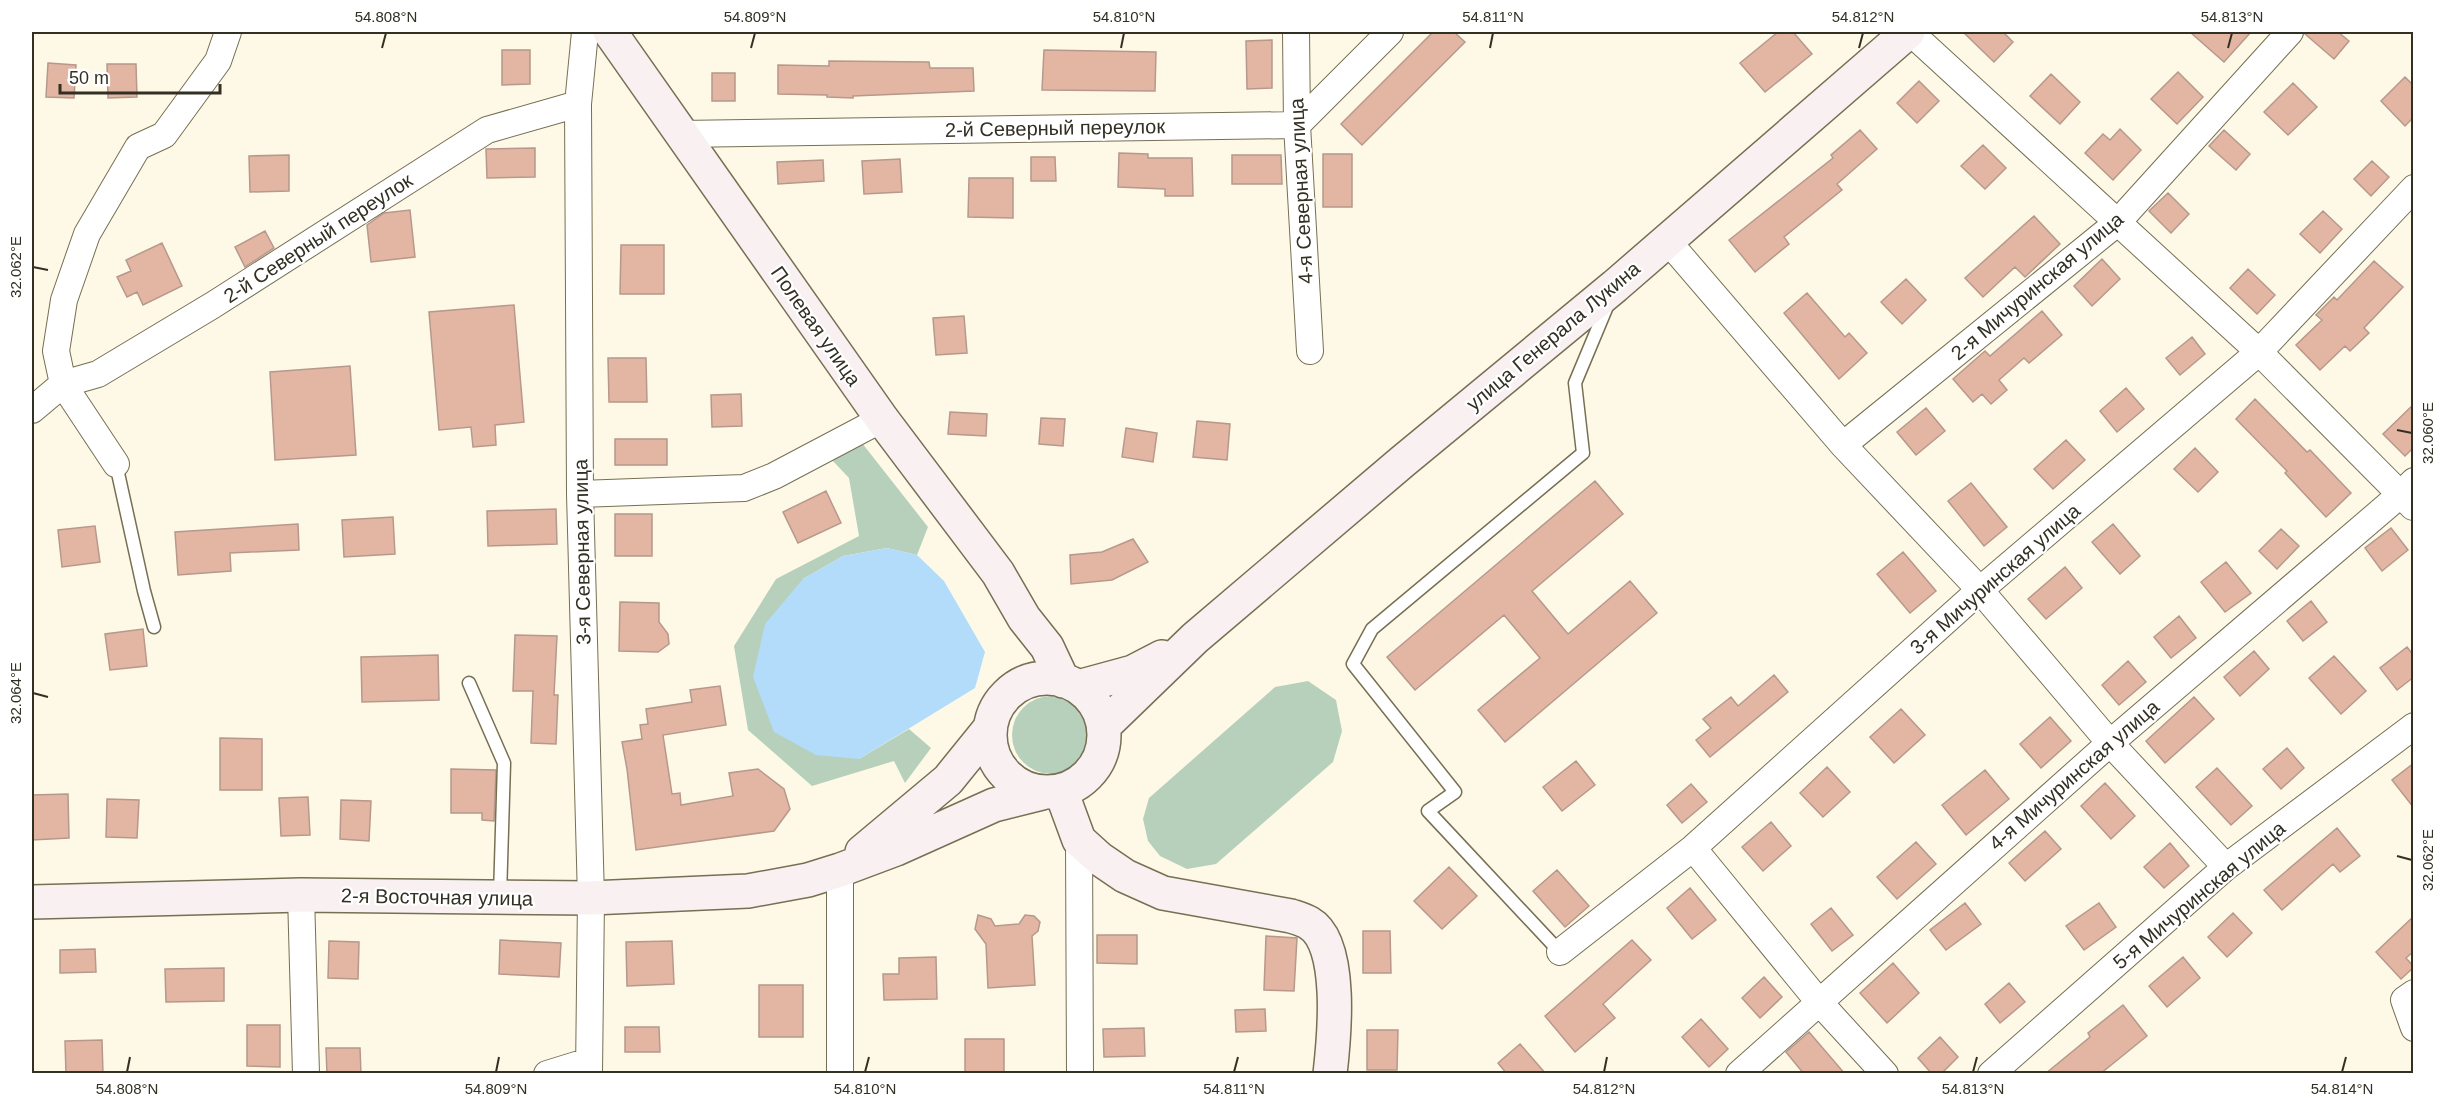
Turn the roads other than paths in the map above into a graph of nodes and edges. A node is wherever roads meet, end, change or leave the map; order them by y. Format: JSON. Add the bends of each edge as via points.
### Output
{"nodes":[{"id":1,"x":228,"y":32,"type":"edge"},
{"id":2,"x":585,"y":32,"type":"edge"},
{"id":3,"x":610,"y":32,"type":"edge"},
{"id":4,"x":1296,"y":32,"type":"edge"},
{"id":5,"x":1390,"y":32,"type":"edge"},
{"id":6,"x":1909,"y":32,"type":"edge"},
{"id":7,"x":2290,"y":32,"type":"edge"},
{"id":8,"x":578,"y":104,"type":"junction"},
{"id":9,"x":1297,"y":125,"type":"junction"},
{"id":10,"x":680,"y":134,"type":"junction"},
{"id":11,"x":2414,"y":188,"type":"edge"},
{"id":12,"x":2117,"y":223,"type":"junction"},
{"id":13,"x":1666,"y":239,"type":"junction"},
{"id":14,"x":1615,"y":286,"type":"junction"},
{"id":15,"x":1310,"y":351,"type":"dead end"},
{"id":16,"x":2259,"y":352,"type":"junction"},
{"id":17,"x":63,"y":384,"type":"junction"},
{"id":18,"x":32,"y":410,"type":"edge"},
{"id":19,"x":882,"y":419,"type":"junction"},
{"id":20,"x":1843,"y":445,"type":"junction"},
{"id":21,"x":116,"y":464,"type":"joint"},
{"id":22,"x":580,"y":494,"type":"junction"},
{"id":23,"x":2409,"y":494,"type":"edge"},
{"id":24,"x":1980,"y":590,"type":"junction"},
{"id":25,"x":1024,"y":618,"type":"junction"},
{"id":26,"x":154,"y":627,"type":"dead end"},
{"id":27,"x":1195,"y":638,"type":"junction"},
{"id":28,"x":469,"y":683,"type":"dead end"},
{"id":29,"x":1071,"y":684,"type":"junction"},
{"id":30,"x":1020,"y":685,"type":"junction"},
{"id":31,"x":1104,"y":726,"type":"junction"},
{"id":32,"x":2414,"y":726,"type":"edge"},
{"id":33,"x":990,"y":728,"type":"junction"},
{"id":34,"x":2110,"y":743,"type":"junction"},
{"id":35,"x":1052,"y":792,"type":"junction"},
{"id":36,"x":1079,"y":840,"type":"junction"},
{"id":37,"x":1693,"y":848,"type":"junction"},
{"id":38,"x":2226,"y":867,"type":"junction"},
{"id":39,"x":840,"y":870,"type":"junction"},
{"id":40,"x":301,"y":896,"type":"junction"},
{"id":41,"x":500,"y":897,"type":"junction"},
{"id":42,"x":591,"y":898,"type":"junction"},
{"id":43,"x":32,"y":902,"type":"edge"},
{"id":44,"x":1560,"y":952,"type":"joint"},
{"id":45,"x":2414,"y":993,"type":"edge"},
{"id":46,"x":1819,"y":1002,"type":"junction"},
{"id":47,"x":2414,"y":1028,"type":"edge"},
{"id":48,"x":589,"y":1067,"type":"edge"},
{"id":49,"x":306,"y":1074,"type":"edge"},
{"id":50,"x":547,"y":1074,"type":"edge"},
{"id":51,"x":840,"y":1074,"type":"edge"},
{"id":52,"x":1080,"y":1074,"type":"edge"},
{"id":53,"x":1330,"y":1074,"type":"edge"},
{"id":54,"x":1739,"y":1074,"type":"edge"},
{"id":55,"x":1885,"y":1074,"type":"edge"},
{"id":56,"x":1991,"y":1074,"type":"edge"}],
"edges":[{"from":1,"to":17,"type":"street","via":[[218,61],[164,135],[138,147],[87,234],[64,300],[56,351]]},
{"from":2,"to":8,"type":"street","name":"3-я Северная улица"},
{"from":3,"to":10,"type":"main road","name":"Полевая улица"},
{"from":4,"to":9,"type":"street","name":"4-я Северная улица"},
{"from":5,"to":9,"type":"street"},
{"from":6,"to":12,"type":"street"},
{"from":6,"to":13,"type":"main road","name":"улица Генерала Лукина"},
{"from":7,"to":12,"type":"street","name":"2-я Мичуринская улица"},
{"from":8,"to":17,"type":"street","name":"2-й Северный переулок","via":[[487,130],[98,374]]},
{"from":8,"to":22,"type":"street","name":"3-я Северная улица"},
{"from":9,"to":10,"type":"street","name":"2-й Северный переулок"},
{"from":9,"to":15,"type":"street","name":"4-я Северная улица"},
{"from":10,"to":19,"type":"main road","name":"Полевая улица"},
{"from":11,"to":16,"type":"street","name":"3-я Мичуринская улица"},
{"from":12,"to":16,"type":"street"},
{"from":12,"to":20,"type":"street","name":"2-я Мичуринская улица"},
{"from":13,"to":14,"type":"main road","name":"улица Генерала Лукина"},
{"from":13,"to":20,"type":"street"},
{"from":14,"to":27,"type":"main road","name":"улица Генерала Лукина"},
{"from":14,"to":44,"type":"lane","via":[[1575,383],[1583,453],[1371,629],[1353,664],[1455,792],[1428,811]]},
{"from":16,"to":23,"type":"street"},
{"from":16,"to":24,"type":"street","name":"3-я Мичуринская улица"},
{"from":17,"to":18,"type":"street"},
{"from":17,"to":21,"type":"street"},
{"from":19,"to":22,"type":"street","via":[[744,488]]},
{"from":19,"to":25,"type":"main road","name":"Полевая улица","via":[[998,573]]},
{"from":20,"to":24,"type":"street"},
{"from":21,"to":26,"type":"lane"},
{"from":22,"to":42,"type":"street","name":"3-я Северная улица"},
{"from":23,"to":34,"type":"street","name":"4-я Мичуринская улица"},
{"from":24,"to":34,"type":"street"},
{"from":24,"to":37,"type":"street","name":"3-я Мичуринская улица"},
{"from":25,"to":29,"type":"main road","name":"Полевая улица"},
{"from":25,"to":30,"type":"main road","name":"Полевая улица","via":[[1025,652]]},
{"from":27,"to":29,"type":"main road","name":"улица Генерала Лукина","via":[[1139,670]]},
{"from":27,"to":31,"type":"main road","name":"улица Генерала Лукина"},
{"from":28,"to":41,"type":"lane","via":[[504,763]]},
{"from":29,"to":30,"type":"main road","via":[[1041,678]]},
{"from":29,"to":31,"type":"main road","via":[[1095,704]]},
{"from":30,"to":33,"type":"main road","via":[[1000,703]]},
{"from":31,"to":35,"type":"main road","via":[[1101,754],[1086,778]]},
{"from":32,"to":38,"type":"street","name":"5-я Мичуринская улица"},
{"from":33,"to":35,"type":"main road","via":[[997,764],[1008,778],[1024,788]]},
{"from":33,"to":39,"type":"main road","name":"2-я Восточная улица","via":[[948,780]]},
{"from":34,"to":38,"type":"street"},
{"from":34,"to":46,"type":"street","name":"4-я Мичуринская улица"},
{"from":35,"to":36,"type":"main road"},
{"from":35,"to":39,"type":"main road","name":"2-я Восточная улица","via":[[994,805]]},
{"from":36,"to":52,"type":"street"},
{"from":36,"to":53,"type":"main road","via":[[1125,876],[1163,893],[1291,916],[1310,923],[1327,949],[1333,982]]},
{"from":37,"to":44,"type":"street","name":"3-я Мичуринская улица"},
{"from":37,"to":46,"type":"street"},
{"from":38,"to":56,"type":"street","name":"5-я Мичуринская улица"},
{"from":39,"to":42,"type":"main road","name":"2-я Восточная улица","via":[[748,891]]},
{"from":39,"to":51,"type":"street"},
{"from":40,"to":41,"type":"main road","name":"2-я Восточная улица"},
{"from":40,"to":43,"type":"main road","name":"2-я Восточная улица"},
{"from":40,"to":49,"type":"street"},
{"from":41,"to":42,"type":"main road","name":"2-я Восточная улица"},
{"from":42,"to":48,"type":"street","name":"3-я Северная улица"},
{"from":45,"to":47,"type":"street","via":[[2404,1000]]},
{"from":46,"to":54,"type":"street","name":"4-я Мичуринская улица"},
{"from":46,"to":55,"type":"street"},
{"from":48,"to":50,"type":"street"}]}
